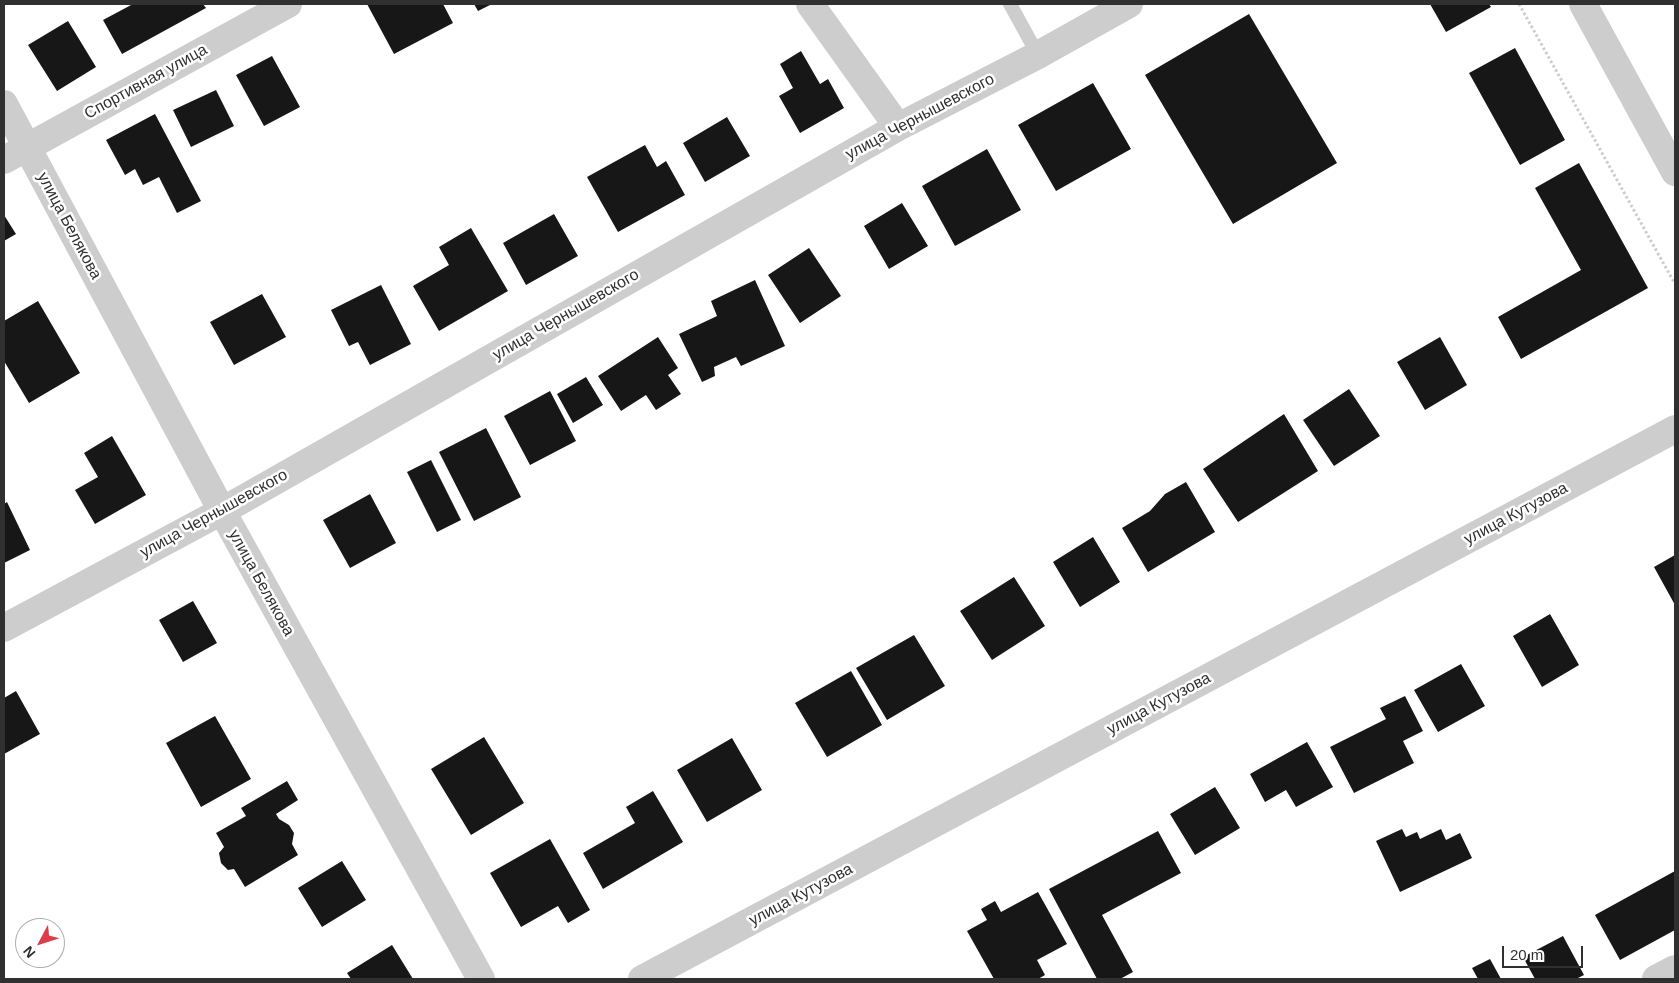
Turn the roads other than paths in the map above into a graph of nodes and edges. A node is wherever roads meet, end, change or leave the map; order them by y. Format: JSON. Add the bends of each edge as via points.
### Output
{"nodes":[{"id":1,"x":288,"y":4,"type":"edge"},
{"id":2,"x":810,"y":4,"type":"edge"},
{"id":3,"x":1010,"y":4,"type":"edge"},
{"id":4,"x":1130,"y":4,"type":"edge"},
{"id":5,"x":1583,"y":4,"type":"edge"},
{"id":6,"x":1038,"y":55,"type":"junction"},
{"id":7,"x":4,"y":104,"type":"edge"},
{"id":8,"x":898,"y":127,"type":"junction"},
{"id":9,"x":15,"y":154,"type":"edge"},
{"id":10,"x":1675,"y":172,"type":"edge"},
{"id":11,"x":1675,"y":430,"type":"edge"},
{"id":12,"x":222,"y":511,"type":"junction"},
{"id":13,"x":4,"y":628,"type":"edge"},
{"id":14,"x":1675,"y":969,"type":"edge"},
{"id":15,"x":481,"y":979,"type":"edge"},
{"id":16,"x":642,"y":979,"type":"edge"},
{"id":17,"x":1656,"y":979,"type":"edge"}],
"edges":[{"from":1,"to":9,"type":"street","name":"Спортивная улица"},
{"from":2,"to":8,"type":"street"},
{"from":3,"to":6,"type":"lane"},
{"from":4,"to":6,"type":"street","name":"улица Чернышевского"},
{"from":5,"to":10,"type":"street"},
{"from":6,"to":8,"type":"street","name":"улица Чернышевского"},
{"from":7,"to":9,"type":"street","name":"улица Белякова"},
{"from":8,"to":12,"type":"street","name":"улица Чернышевского"},
{"from":9,"to":12,"type":"street","name":"улица Белякова"},
{"from":11,"to":16,"type":"street","name":"улица Кутузова"},
{"from":12,"to":13,"type":"street","name":"улица Чернышевского"},
{"from":12,"to":15,"type":"street","name":"улица Белякова"},
{"from":14,"to":17,"type":"street"}]}
